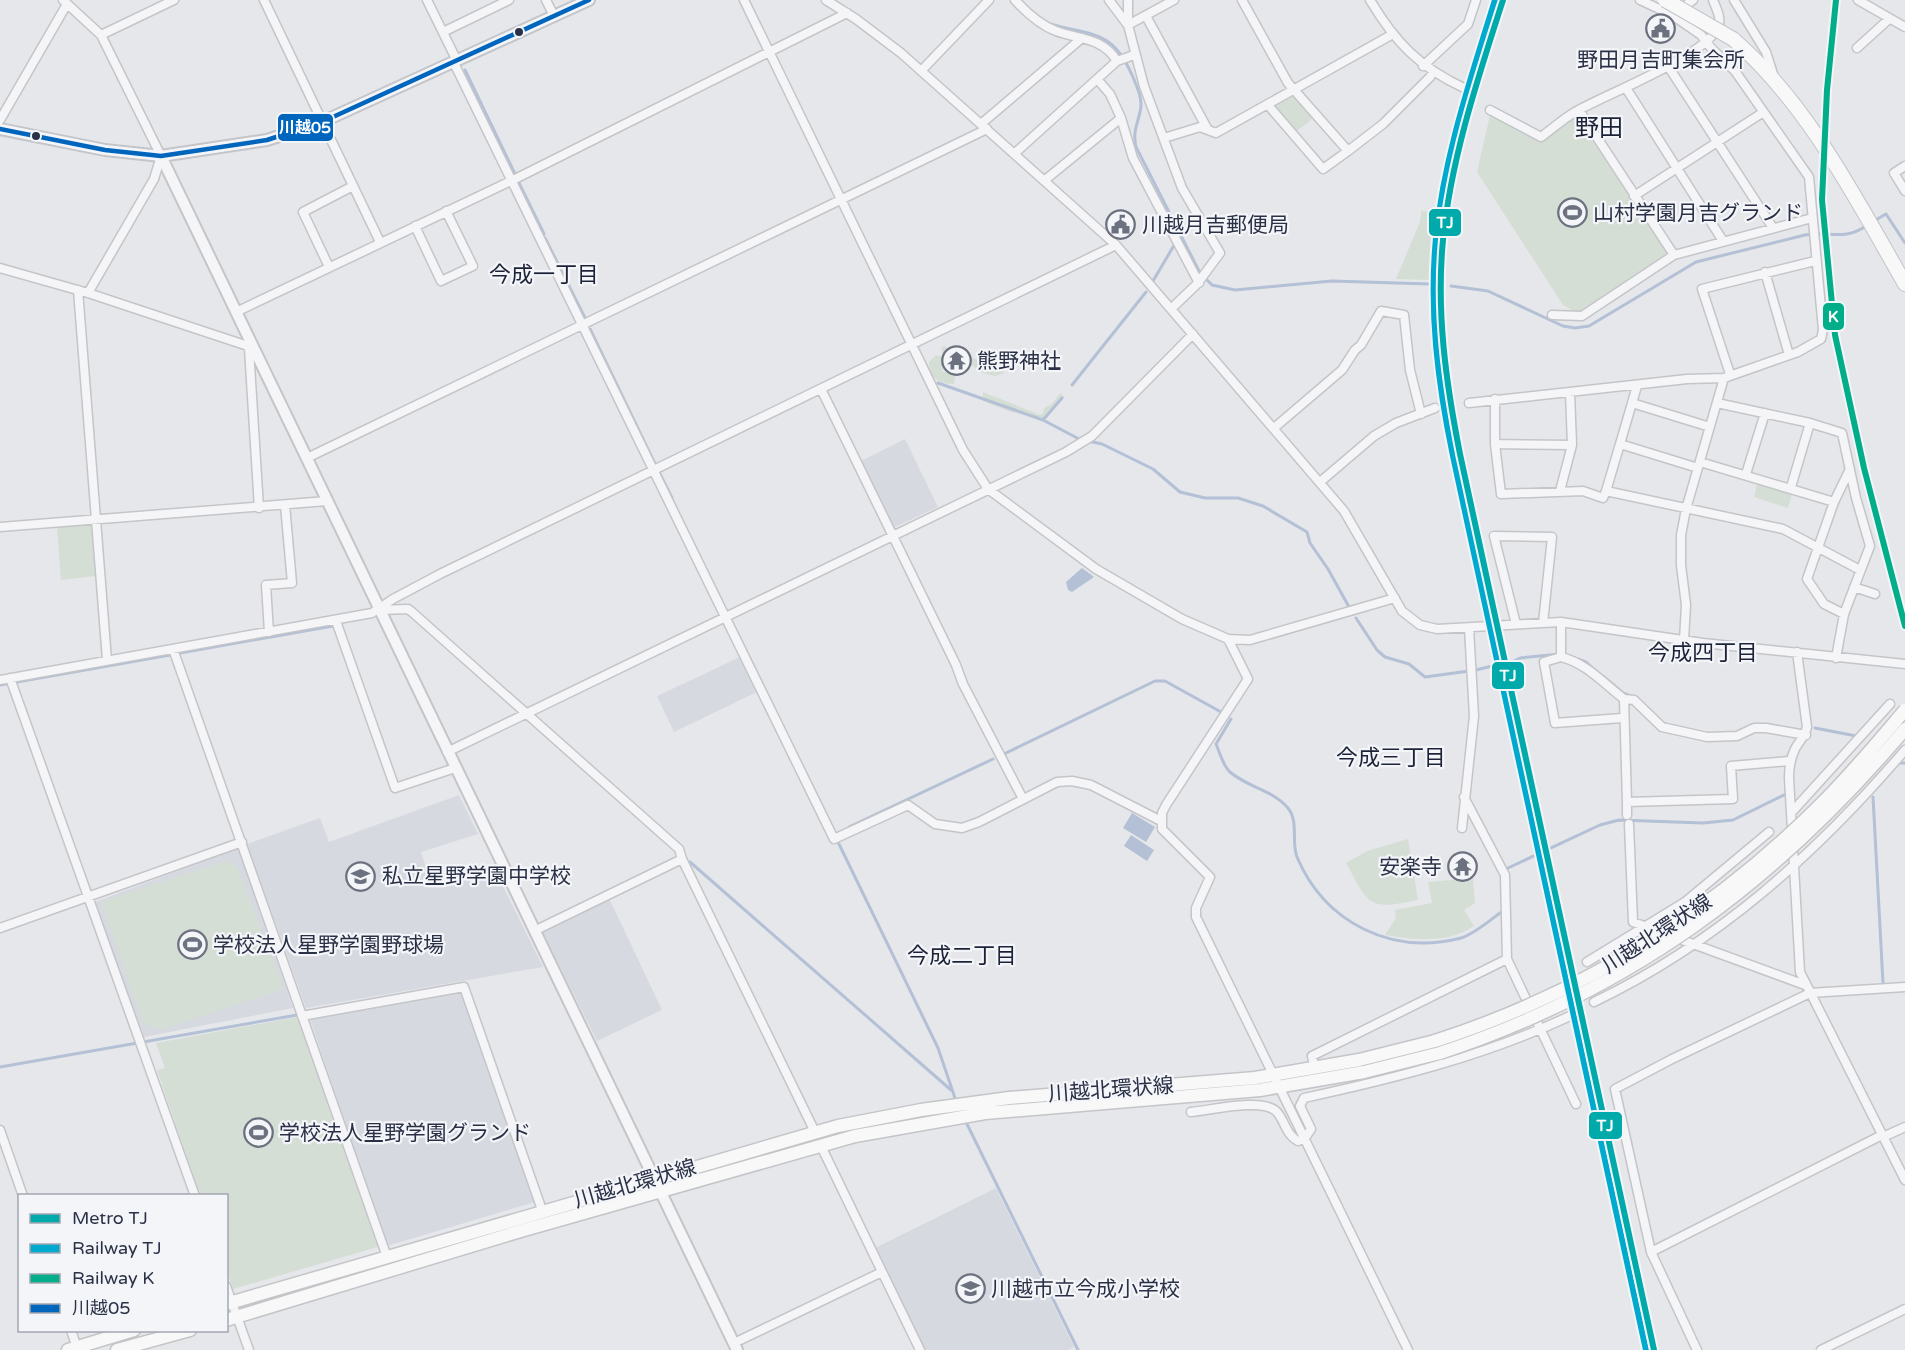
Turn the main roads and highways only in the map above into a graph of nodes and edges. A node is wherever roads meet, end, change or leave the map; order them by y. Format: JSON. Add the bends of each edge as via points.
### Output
{"nodes":[{"id":1,"x":1665,"y":0,"type":"edge"},
{"id":2,"x":1901,"y":278,"type":"edge"},
{"id":3,"x":1905,"y":710,"type":"edge"},
{"id":4,"x":1905,"y":729,"type":"edge"},
{"id":5,"x":1438,"y":1047,"type":"junction"},
{"id":6,"x":229,"y":1303,"type":"edge"},
{"id":7,"x":232,"y":1318,"type":"edge"},
{"id":8,"x":127,"y":1332,"type":"edge"},
{"id":9,"x":183,"y":1332,"type":"edge"},
{"id":10,"x":72,"y":1349,"type":"edge"},
{"id":11,"x":117,"y":1350,"type":"edge"}],
"edges":[{"from":1,"to":2,"type":"main road","bridge":true,"via":[[1733,39],[1774,77],[1799,110]]},
{"from":3,"to":5,"type":"main road","name":"川越北環状線","bridge":true,"via":[[1817,808],[1707,904],[1581,982]]},
{"from":4,"to":5,"type":"main road","name":"川越北環状線","bridge":true,"via":[[1827,816],[1714,914],[1636,965],[1565,1003],[1497,1033]]},
{"from":5,"to":6,"type":"main road","name":"川越北環状線","via":[[1272,1076],[1009,1098],[921,1110],[815,1132]]},
{"from":5,"to":7,"type":"main road","name":"川越北環状線","via":[[1364,1072],[1278,1087],[985,1113],[855,1136]]},
{"from":8,"to":10,"type":"main road"},
{"from":9,"to":11,"type":"main road"}]}
